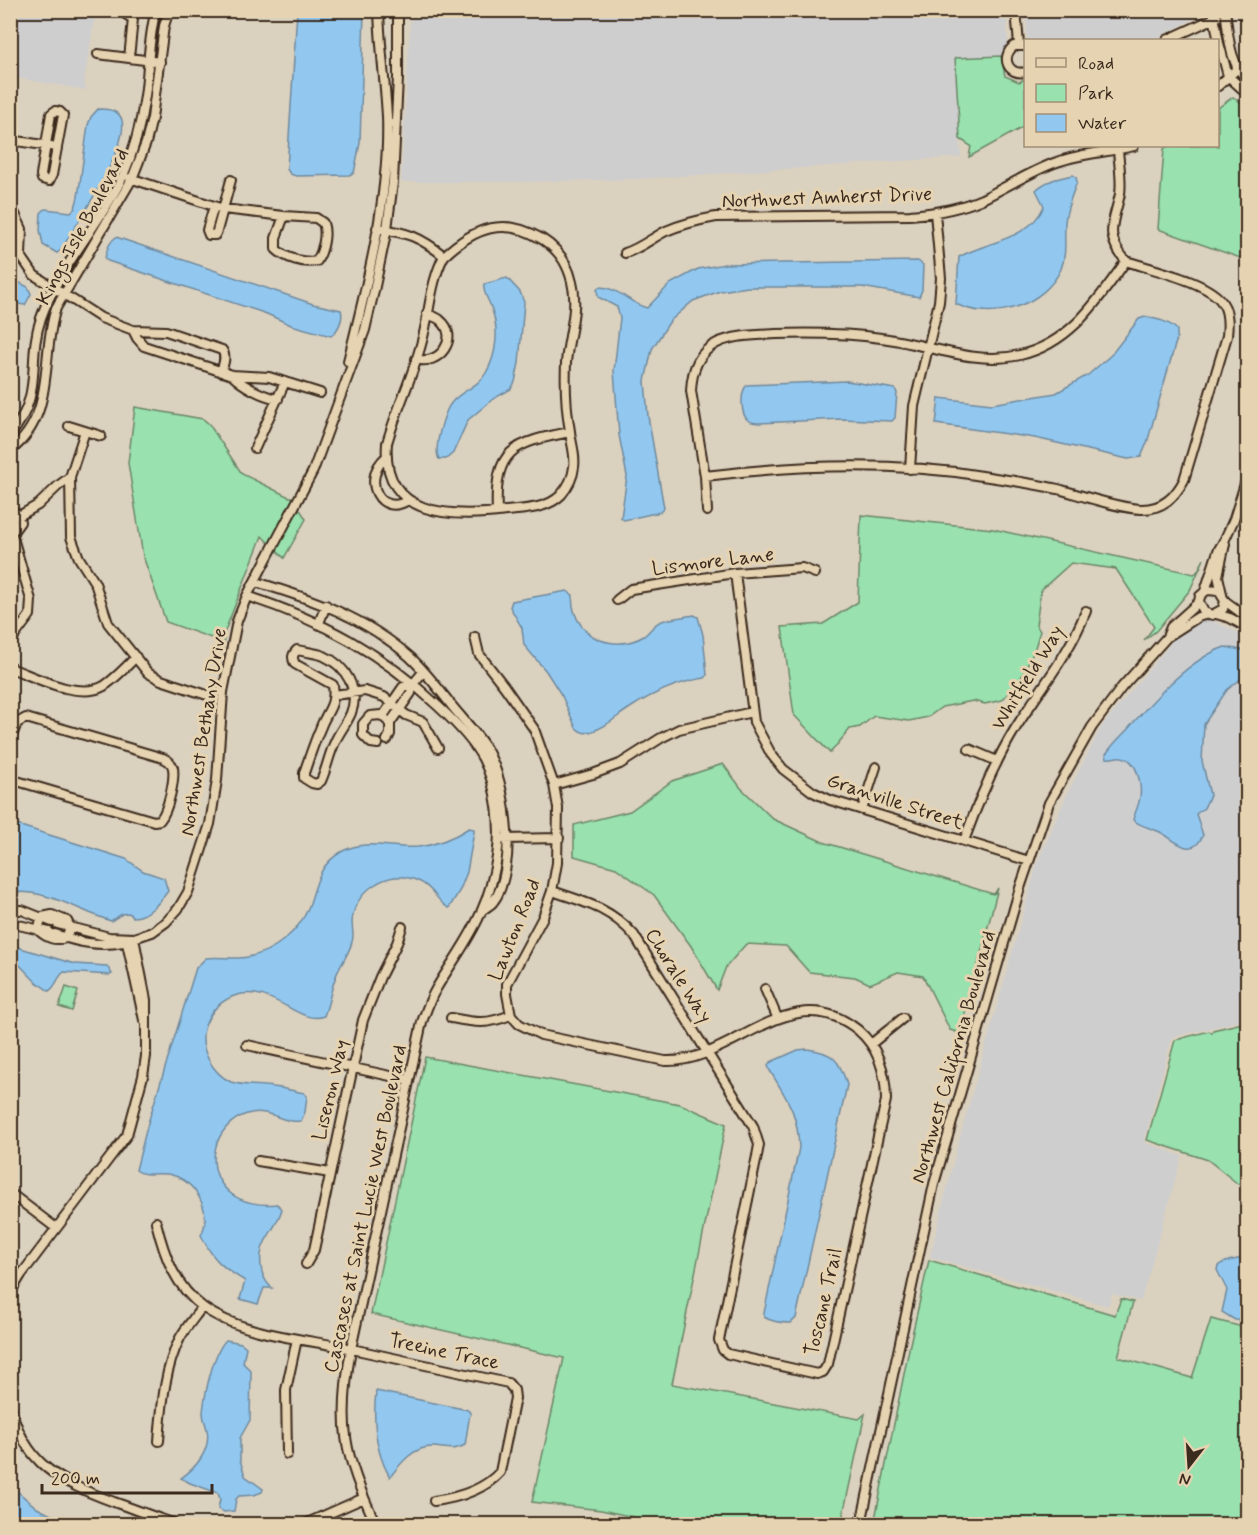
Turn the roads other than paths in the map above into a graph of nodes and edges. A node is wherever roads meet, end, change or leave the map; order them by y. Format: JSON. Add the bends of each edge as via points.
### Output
{"nodes":[{"id":1,"x":156,"y":10,"type":"edge"},
{"id":2,"x":169,"y":10,"type":"edge"},
{"id":3,"x":379,"y":10,"type":"edge"},
{"id":4,"x":398,"y":10,"type":"edge"},
{"id":5,"x":1016,"y":10,"type":"edge"},
{"id":6,"x":112,"y":11,"type":"edge"},
{"id":7,"x":1226,"y":13,"type":"edge"},
{"id":8,"x":1214,"y":14,"type":"edge"},
{"id":9,"x":1169,"y":39,"type":"edge"},
{"id":10,"x":1022,"y":46,"type":"edge"},
{"id":11,"x":98,"y":54,"type":"dead end"},
{"id":12,"x":129,"y":58,"type":"junction"},
{"id":13,"x":148,"y":60,"type":"junction"},
{"id":14,"x":160,"y":62,"type":"junction"},
{"id":15,"x":1238,"y":69,"type":"junction"},
{"id":16,"x":1024,"y":72,"type":"edge"},
{"id":17,"x":1228,"y":76,"type":"junction"},
{"id":18,"x":1248,"y":80,"type":"edge"},
{"id":19,"x":1219,"y":85,"type":"edge"},
{"id":20,"x":1248,"y":94,"type":"edge"},
{"id":21,"x":10,"y":140,"type":"edge"},
{"id":22,"x":46,"y":145,"type":"junction"},
{"id":23,"x":57,"y":147,"type":"junction"},
{"id":24,"x":1130,"y":147,"type":"edge"},
{"id":25,"x":1118,"y":150,"type":"junction"},
{"id":26,"x":123,"y":175,"type":"junction"},
{"id":27,"x":132,"y":179,"type":"junction"},
{"id":28,"x":231,"y":180,"type":"dead end"},
{"id":29,"x":214,"y":206,"type":"junction"},
{"id":30,"x":223,"y":209,"type":"junction"},
{"id":31,"x":10,"y":212,"type":"edge"},
{"id":32,"x":935,"y":213,"type":"junction"},
{"id":33,"x":284,"y":216,"type":"junction"},
{"id":34,"x":377,"y":228,"type":"junction"},
{"id":35,"x":387,"y":229,"type":"junction"},
{"id":36,"x":625,"y":253,"type":"dead end"},
{"id":37,"x":444,"y":255,"type":"junction"},
{"id":38,"x":1126,"y":261,"type":"junction"},
{"id":39,"x":55,"y":288,"type":"junction"},
{"id":40,"x":65,"y":294,"type":"junction"},
{"id":41,"x":427,"y":314,"type":"junction"},
{"id":42,"x":133,"y":330,"type":"junction"},
{"id":43,"x":928,"y":347,"type":"junction"},
{"id":44,"x":416,"y":359,"type":"junction"},
{"id":45,"x":221,"y":372,"type":"junction"},
{"id":46,"x":232,"y":375,"type":"junction"},
{"id":47,"x":285,"y":382,"type":"junction"},
{"id":48,"x":320,"y":393,"type":"dead end"},
{"id":49,"x":278,"y":399,"type":"junction"},
{"id":50,"x":336,"y":406,"type":"junction"},
{"id":51,"x":69,"y":426,"type":"dead end"},
{"id":52,"x":85,"y":431,"type":"junction"},
{"id":53,"x":570,"y":432,"type":"junction"},
{"id":54,"x":10,"y":435,"type":"edge"},
{"id":55,"x":101,"y":436,"type":"dead end"},
{"id":56,"x":255,"y":448,"type":"dead end"},
{"id":57,"x":10,"y":451,"type":"edge"},
{"id":58,"x":386,"y":457,"type":"junction"},
{"id":59,"x":910,"y":469,"type":"junction"},
{"id":60,"x":1248,"y":474,"type":"edge"},
{"id":61,"x":705,"y":476,"type":"junction"},
{"id":62,"x":70,"y":477,"type":"junction"},
{"id":63,"x":408,"y":500,"type":"junction"},
{"id":64,"x":1163,"y":504,"type":"junction"},
{"id":65,"x":10,"y":510,"type":"edge"},
{"id":66,"x":707,"y":511,"type":"dead end"},
{"id":67,"x":497,"y":512,"type":"junction"},
{"id":68,"x":1167,"y":513,"type":"dead end"},
{"id":69,"x":19,"y":516,"type":"junction"},
{"id":70,"x":11,"y":531,"type":"edge"},
{"id":71,"x":1225,"y":539,"type":"junction"},
{"id":72,"x":735,"y":573,"type":"junction"},
{"id":73,"x":815,"y":573,"type":"dead end"},
{"id":74,"x":256,"y":582,"type":"junction"},
{"id":75,"x":1205,"y":591,"type":"junction"},
{"id":76,"x":248,"y":596,"type":"junction"},
{"id":77,"x":1224,"y":598,"type":"junction"},
{"id":78,"x":617,"y":600,"type":"dead end"},
{"id":79,"x":1199,"y":602,"type":"junction"},
{"id":80,"x":326,"y":605,"type":"junction"},
{"id":81,"x":1086,"y":611,"type":"dead end"},
{"id":82,"x":1212,"y":614,"type":"junction"},
{"id":83,"x":1248,"y":618,"type":"edge"},
{"id":84,"x":319,"y":623,"type":"junction"},
{"id":85,"x":1248,"y":628,"type":"edge"},
{"id":86,"x":475,"y":637,"type":"dead end"},
{"id":87,"x":1167,"y":637,"type":"junction"},
{"id":88,"x":10,"y":642,"type":"edge"},
{"id":89,"x":136,"y":657,"type":"junction"},
{"id":90,"x":10,"y":666,"type":"edge"},
{"id":91,"x":423,"y":672,"type":"junction"},
{"id":92,"x":413,"y":684,"type":"junction"},
{"id":93,"x":354,"y":692,"type":"junction"},
{"id":94,"x":207,"y":695,"type":"dead end"},
{"id":95,"x":334,"y":695,"type":"junction"},
{"id":96,"x":391,"y":704,"type":"junction"},
{"id":97,"x":399,"y":710,"type":"junction"},
{"id":98,"x":752,"y":712,"type":"junction"},
{"id":99,"x":383,"y":716,"type":"junction"},
{"id":100,"x":390,"y":723,"type":"junction"},
{"id":101,"x":387,"y":740,"type":"dead end"},
{"id":102,"x":10,"y":741,"type":"edge"},
{"id":103,"x":378,"y":744,"type":"dead end"},
{"id":104,"x":438,"y":748,"type":"dead end"},
{"id":105,"x":969,"y":750,"type":"dead end"},
{"id":106,"x":996,"y":761,"type":"junction"},
{"id":107,"x":876,"y":767,"type":"dead end"},
{"id":108,"x":10,"y":779,"type":"edge"},
{"id":109,"x":554,"y":785,"type":"junction"},
{"id":110,"x":862,"y":810,"type":"junction"},
{"id":111,"x":559,"y":838,"type":"junction"},
{"id":112,"x":504,"y":839,"type":"junction"},
{"id":113,"x":964,"y":841,"type":"junction"},
{"id":114,"x":1029,"y":861,"type":"junction"},
{"id":115,"x":552,"y":891,"type":"junction"},
{"id":116,"x":10,"y":910,"type":"edge"},
{"id":117,"x":42,"y":917,"type":"junction"},
{"id":118,"x":10,"y":923,"type":"edge"},
{"id":119,"x":70,"y":927,"type":"junction"},
{"id":120,"x":402,"y":927,"type":"dead end"},
{"id":121,"x":39,"y":930,"type":"junction"},
{"id":122,"x":66,"y":938,"type":"junction"},
{"id":123,"x":130,"y":938,"type":"junction"},
{"id":124,"x":765,"y":989,"type":"dead end"},
{"id":125,"x":511,"y":1015,"type":"junction"},
{"id":126,"x":777,"y":1017,"type":"junction"},
{"id":127,"x":451,"y":1018,"type":"dead end"},
{"id":128,"x":903,"y":1018,"type":"dead end"},
{"id":129,"x":872,"y":1044,"type":"junction"},
{"id":130,"x":247,"y":1045,"type":"dead end"},
{"id":131,"x":707,"y":1053,"type":"junction"},
{"id":132,"x":353,"y":1068,"type":"junction"},
{"id":133,"x":409,"y":1080,"type":"junction"},
{"id":134,"x":258,"y":1161,"type":"dead end"},
{"id":135,"x":330,"y":1173,"type":"junction"},
{"id":136,"x":10,"y":1193,"type":"edge"},
{"id":137,"x":156,"y":1222,"type":"dead end"},
{"id":138,"x":56,"y":1228,"type":"junction"},
{"id":139,"x":306,"y":1264,"type":"dead end"},
{"id":140,"x":10,"y":1293,"type":"edge"},
{"id":141,"x":202,"y":1307,"type":"junction"},
{"id":142,"x":297,"y":1339,"type":"junction"},
{"id":143,"x":351,"y":1348,"type":"junction"},
{"id":144,"x":10,"y":1403,"type":"edge"},
{"id":145,"x":159,"y":1441,"type":"dead end"},
{"id":146,"x":287,"y":1454,"type":"dead end"},
{"id":147,"x":363,"y":1498,"type":"junction"},
{"id":148,"x":434,"y":1501,"type":"dead end"},
{"id":149,"x":174,"y":1524,"type":"edge"},
{"id":150,"x":305,"y":1524,"type":"edge"},
{"id":151,"x":376,"y":1524,"type":"edge"},
{"id":152,"x":861,"y":1524,"type":"edge"}],
"edges":[{"from":1,"to":13,"type":"street","name":"Kings Isle Boulevard"},
{"from":2,"to":14,"type":"street","name":"Kings Isle Boulevard"},
{"from":3,"to":34,"type":"street","name":"Northwest Bethany Drive","via":[[387,117],[385,174]]},
{"from":4,"to":35,"type":"street","name":"Northwest Bethany Drive","via":[[395,150]]},
{"from":5,"to":10,"type":"street"},
{"from":6,"to":12,"type":"street","via":[[133,19]]},
{"from":7,"to":8,"type":"street"},
{"from":7,"to":15,"type":"street","via":[[1233,61]]},
{"from":8,"to":9,"type":"street"},
{"from":8,"to":17,"type":"street"},
{"from":10,"to":16,"type":"street","via":[[1010,49],[1006,62],[1011,70]]},
{"from":11,"to":12,"type":"street"},
{"from":12,"to":13,"type":"street"},
{"from":13,"to":14,"type":"street"},
{"from":13,"to":26,"type":"street","name":"Kings Isle Boulevard","via":[[136,140]]},
{"from":14,"to":27,"type":"street","name":"Kings Isle Boulevard","via":[[152,118]]},
{"from":15,"to":17,"type":"street"},
{"from":15,"to":18,"type":"street"},
{"from":17,"to":19,"type":"street"},
{"from":17,"to":20,"type":"street"},
{"from":21,"to":22,"type":"street"},
{"from":22,"to":23,"type":"street"},
{"from":22,"to":23,"type":"street","via":[[41,175],[45,181],[52,176]]},
{"from":22,"to":23,"type":"street","via":[[51,114],[60,112],[63,115]]},
{"from":24,"to":25,"type":"street","name":"Northwest Amherst Drive"},
{"from":25,"to":32,"type":"street","name":"Northwest Amherst Drive","via":[[1057,162],[964,206]]},
{"from":25,"to":38,"type":"street","via":[[1120,192],[1110,229]]},
{"from":26,"to":27,"type":"street"},
{"from":26,"to":39,"type":"street","name":"Kings Isle Boulevard"},
{"from":27,"to":29,"type":"street"},
{"from":27,"to":40,"type":"street","name":"Kings Isle Boulevard"},
{"from":28,"to":30,"type":"street"},
{"from":29,"to":30,"type":"street"},
{"from":29,"to":30,"type":"street","via":[[209,235],[215,235]]},
{"from":30,"to":33,"type":"street"},
{"from":31,"to":39,"type":"street","via":[[22,229],[21,256],[34,275]]},
{"from":32,"to":36,"type":"street","name":"Northwest Amherst Drive","via":[[716,217],[666,231],[640,249]]},
{"from":32,"to":43,"type":"street","via":[[941,278]]},
{"from":33,"to":33,"type":"street","via":[[276,249],[281,254],[316,261],[325,231],[323,223],[316,218]]},
{"from":34,"to":35,"type":"street"},
{"from":34,"to":50,"type":"street","name":"Northwest Bethany Drive","via":[[360,316]]},
{"from":35,"to":37,"type":"street","via":[[408,233]]},
{"from":35,"to":50,"type":"street","name":"Northwest Bethany Drive","via":[[364,330]]},
{"from":37,"to":41,"type":"street","via":[[435,273]]},
{"from":37,"to":53,"type":"street","via":[[463,239],[498,226],[528,232],[554,247],[562,257],[575,296],[566,361]]},
{"from":38,"to":43,"type":"street","via":[[1084,317],[1057,340],[1039,349],[995,358]]},
{"from":38,"to":64,"type":"street","via":[[1201,285],[1227,302],[1227,336],[1184,480],[1171,500]]},
{"from":39,"to":40,"type":"street"},
{"from":39,"to":54,"type":"street","name":"Kings Isle Boulevard","via":[[40,322],[27,412]]},
{"from":40,"to":42,"type":"street","via":[[101,318]]},
{"from":40,"to":57,"type":"street","name":"Kings Isle Boulevard","via":[[51,322],[48,369],[38,417]]},
{"from":41,"to":44,"type":"street"},
{"from":41,"to":44,"type":"street","via":[[445,326],[447,343],[434,359]]},
{"from":42,"to":45,"type":"street","via":[[144,346]]},
{"from":42,"to":45,"type":"street","via":[[166,331],[222,350],[225,353]]},
{"from":43,"to":59,"type":"street","via":[[914,406]]},
{"from":43,"to":61,"type":"street","via":[[830,333],[738,336],[715,343],[705,350],[691,378]]},
{"from":44,"to":58,"type":"street","via":[[390,433]]},
{"from":45,"to":46,"type":"street"},
{"from":46,"to":47,"type":"street"},
{"from":46,"to":49,"type":"street","via":[[257,392]]},
{"from":47,"to":48,"type":"street"},
{"from":47,"to":49,"type":"street"},
{"from":49,"to":56,"type":"street"},
{"from":50,"to":74,"type":"street","name":"Northwest Bethany Drive","via":[[313,471]]},
{"from":51,"to":52,"type":"street"},
{"from":52,"to":55,"type":"street"},
{"from":52,"to":62,"type":"street"},
{"from":53,"to":67,"type":"street","via":[[520,444],[511,452],[497,476]]},
{"from":53,"to":67,"type":"street","via":[[574,467],[572,480],[562,493],[537,508]]},
{"from":58,"to":63,"type":"street","via":[[390,474]]},
{"from":58,"to":63,"type":"street","via":[[376,469],[374,488],[384,501],[392,504]]},
{"from":59,"to":61,"type":"street","via":[[783,468]]},
{"from":59,"to":64,"type":"street","via":[[978,475],[1132,508]]},
{"from":60,"to":71,"type":"street"},
{"from":61,"to":66,"type":"street"},
{"from":62,"to":69,"type":"street"},
{"from":62,"to":89,"type":"street","via":[[71,537],[78,558],[95,583],[108,623]]},
{"from":63,"to":67,"type":"street","via":[[433,512]]},
{"from":64,"to":68,"type":"street"},
{"from":65,"to":69,"type":"street"},
{"from":69,"to":70,"type":"street","via":[[18,526]]},
{"from":70,"to":88,"type":"street","via":[[31,600],[30,615]]},
{"from":71,"to":75,"type":"street"},
{"from":71,"to":77,"type":"street","via":[[1218,576]]},
{"from":72,"to":73,"type":"street","name":"Lismore Lane","via":[[801,568]]},
{"from":72,"to":78,"type":"street","name":"Lismore Lane","via":[[631,589]]},
{"from":72,"to":98,"type":"street","name":"Granville Street"},
{"from":74,"to":76,"type":"street","name":"Northwest Bethany Drive"},
{"from":74,"to":80,"type":"street","name":"Cascases at Saint Lucie West Boulevard"},
{"from":75,"to":77,"type":"street","via":[[1215,589]]},
{"from":75,"to":79,"type":"street"},
{"from":76,"to":84,"type":"street","name":"Cascases at Saint Lucie West Boulevard"},
{"from":76,"to":123,"type":"street","name":"Northwest Bethany Drive","via":[[237,621],[223,692],[210,824],[188,892],[166,922],[152,932]]},
{"from":77,"to":82,"type":"street","via":[[1223,609]]},
{"from":77,"to":83,"type":"street"},
{"from":79,"to":82,"type":"street","via":[[1201,608]]},
{"from":79,"to":87,"type":"street","name":"Northwest California Boulevard","via":[[1171,627]]},
{"from":80,"to":84,"type":"street"},
{"from":80,"to":91,"type":"street","name":"Cascases at Saint Lucie West Boulevard","via":[[373,629]]},
{"from":81,"to":106,"type":"street","name":"Whitfield Way","via":[[1073,642]]},
{"from":82,"to":85,"type":"street"},
{"from":82,"to":87,"type":"street","name":"Northwest California Boulevard","via":[[1198,617]]},
{"from":84,"to":92,"type":"street","name":"Cascases at Saint Lucie West Boulevard","via":[[359,644]]},
{"from":86,"to":109,"type":"street","name":"Lawton Road","via":[[479,654],[534,729]]},
{"from":87,"to":114,"type":"street","name":"Northwest California Boulevard","via":[[1092,727],[1049,803]]},
{"from":89,"to":90,"type":"street","via":[[103,687],[87,691],[70,690]]},
{"from":89,"to":94,"type":"street","via":[[152,676]]},
{"from":91,"to":92,"type":"street"},
{"from":91,"to":112,"type":"street","name":"Cascases at Saint Lucie West Boulevard","via":[[488,751],[504,803]]},
{"from":92,"to":96,"type":"street","via":[[403,687]]},
{"from":92,"to":97,"type":"street"},
{"from":92,"to":112,"type":"street","name":"Cascases at Saint Lucie West Boulevard","via":[[450,717],[483,759]]},
{"from":93,"to":95,"type":"street"},
{"from":93,"to":95,"type":"street","via":[[349,677],[337,664],[325,656],[297,650],[292,659],[295,664],[333,685]]},
{"from":93,"to":95,"type":"street","via":[[351,715],[335,741],[321,781],[312,783],[304,778],[304,773]]},
{"from":93,"to":96,"type":"street","via":[[375,693]]},
{"from":96,"to":97,"type":"street"},
{"from":96,"to":99,"type":"street"},
{"from":97,"to":100,"type":"street"},
{"from":97,"to":104,"type":"street","via":[[423,722]]},
{"from":98,"to":109,"type":"street","via":[[679,729],[621,764]]},
{"from":98,"to":110,"type":"street","name":"Granville Street","via":[[762,739],[783,769],[813,792]]},
{"from":99,"to":100,"type":"street"},
{"from":99,"to":103,"type":"street","via":[[370,716],[363,724],[366,740]]},
{"from":100,"to":101,"type":"street"},
{"from":102,"to":108,"type":"street","via":[[17,723],[26,718],[163,758],[170,762],[173,771],[167,809],[160,820],[154,821]]},
{"from":105,"to":106,"type":"street","name":"Whitfield Way"},
{"from":106,"to":113,"type":"street","name":"Whitfield Way"},
{"from":107,"to":110,"type":"street"},
{"from":109,"to":111,"type":"street","name":"Lawton Road"},
{"from":110,"to":113,"type":"street","name":"Granville Street"},
{"from":111,"to":112,"type":"street"},
{"from":111,"to":115,"type":"street","name":"Lawton Road"},
{"from":112,"to":133,"type":"street","name":"Cascases at Saint Lucie West Boulevard","via":[[507,858],[494,901],[483,910],[434,991],[422,1022]]},
{"from":113,"to":114,"type":"street","name":"Granville Street"},
{"from":114,"to":152,"type":"street","name":"Northwest California Boulevard","via":[[934,1184]]},
{"from":115,"to":125,"type":"street","name":"Lawton Road","via":[[507,984]]},
{"from":115,"to":131,"type":"street","name":"Chorale Way","via":[[599,907],[624,924]]},
{"from":116,"to":117,"type":"street"},
{"from":117,"to":119,"type":"street"},
{"from":117,"to":119,"type":"street","via":[[56,916]]},
{"from":117,"to":121,"type":"street"},
{"from":118,"to":121,"type":"street","name":"Northwest Bethany Drive"},
{"from":119,"to":122,"type":"street"},
{"from":119,"to":123,"type":"street"},
{"from":120,"to":132,"type":"street","name":"Liseron Way","via":[[363,1020]]},
{"from":121,"to":122,"type":"street","name":"Northwest Bethany Drive"},
{"from":121,"to":122,"type":"street","name":"Northwest Bethany Drive","via":[[46,937]]},
{"from":122,"to":123,"type":"street","name":"Northwest Bethany Drive","via":[[102,945]]},
{"from":123,"to":138,"type":"street","via":[[147,1000],[143,1076],[127,1135]]},
{"from":124,"to":126,"type":"street"},
{"from":125,"to":127,"type":"street","via":[[479,1023]]},
{"from":125,"to":131,"type":"street","via":[[519,1024],[541,1035],[665,1061],[680,1062]]},
{"from":126,"to":129,"type":"street","name":"Toscane Trail","via":[[807,1012],[839,1019]]},
{"from":126,"to":131,"type":"street","name":"Toscane Trail"},
{"from":128,"to":129,"type":"street"},
{"from":129,"to":131,"type":"street","name":"Toscane Trail","via":[[883,1068],[886,1100],[828,1364],[817,1374],[728,1354],[719,1340],[759,1145],[753,1126]]},
{"from":130,"to":132,"type":"street"},
{"from":132,"to":133,"type":"street"},
{"from":132,"to":135,"type":"street","name":"Liseron Way"},
{"from":133,"to":143,"type":"street","name":"Cascases at Saint Lucie West Boulevard"},
{"from":134,"to":135,"type":"street"},
{"from":135,"to":139,"type":"street","name":"Liseron Way","via":[[314,1250]]},
{"from":136,"to":138,"type":"street"},
{"from":137,"to":141,"type":"street","via":[[170,1266]]},
{"from":138,"to":140,"type":"street"},
{"from":141,"to":142,"type":"street","via":[[233,1323]]},
{"from":141,"to":145,"type":"street","via":[[173,1356]]},
{"from":142,"to":143,"type":"street"},
{"from":142,"to":146,"type":"street","via":[[286,1390]]},
{"from":143,"to":147,"type":"street","name":"Cascases at Saint Lucie West Boulevard","via":[[343,1401],[344,1428]]},
{"from":143,"to":148,"type":"street","name":"Treeine Trace","via":[[508,1383],[514,1390],[500,1472],[494,1479],[455,1498]]},
{"from":144,"to":149,"type":"street","via":[[14,1422],[26,1443],[54,1475],[74,1487]]},
{"from":147,"to":150,"type":"street"},
{"from":147,"to":151,"type":"street","name":"Cascases at Saint Lucie West Boulevard"}]}
